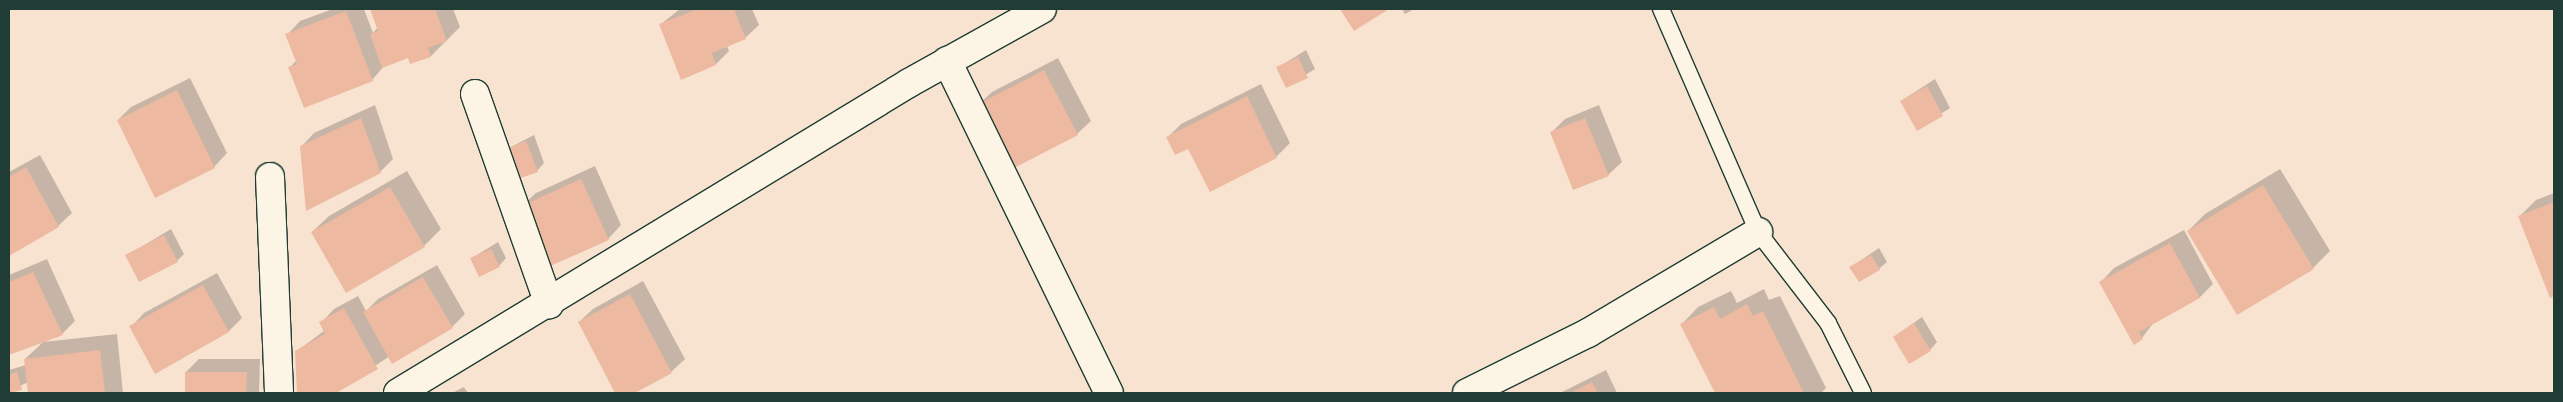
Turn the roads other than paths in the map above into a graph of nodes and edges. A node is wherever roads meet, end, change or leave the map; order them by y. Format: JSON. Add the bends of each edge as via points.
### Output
{"nodes":[{"id":1,"x":1042,"y":9,"type":"edge"},
{"id":2,"x":1660,"y":9,"type":"edge"},
{"id":3,"x":947,"y":61,"type":"junction"},
{"id":4,"x":475,"y":94,"type":"dead end"},
{"id":5,"x":270,"y":177,"type":"dead end"},
{"id":6,"x":1758,"y":232,"type":"junction"},
{"id":7,"x":549,"y":304,"type":"junction"},
{"id":8,"x":279,"y":393,"type":"edge"},
{"id":9,"x":398,"y":393,"type":"edge"},
{"id":10,"x":1109,"y":393,"type":"edge"},
{"id":11,"x":1467,"y":393,"type":"edge"},
{"id":12,"x":1863,"y":393,"type":"edge"}],
"edges":[{"from":1,"to":3,"type":"street"},
{"from":2,"to":6,"type":"lane"},
{"from":3,"to":7,"type":"street"},
{"from":3,"to":10,"type":"street"},
{"from":4,"to":7,"type":"street"},
{"from":5,"to":8,"type":"street"},
{"from":6,"to":11,"type":"street","via":[[1588,334]]},
{"from":6,"to":12,"type":"lane","via":[[1828,323]]},
{"from":7,"to":9,"type":"street"}]}
